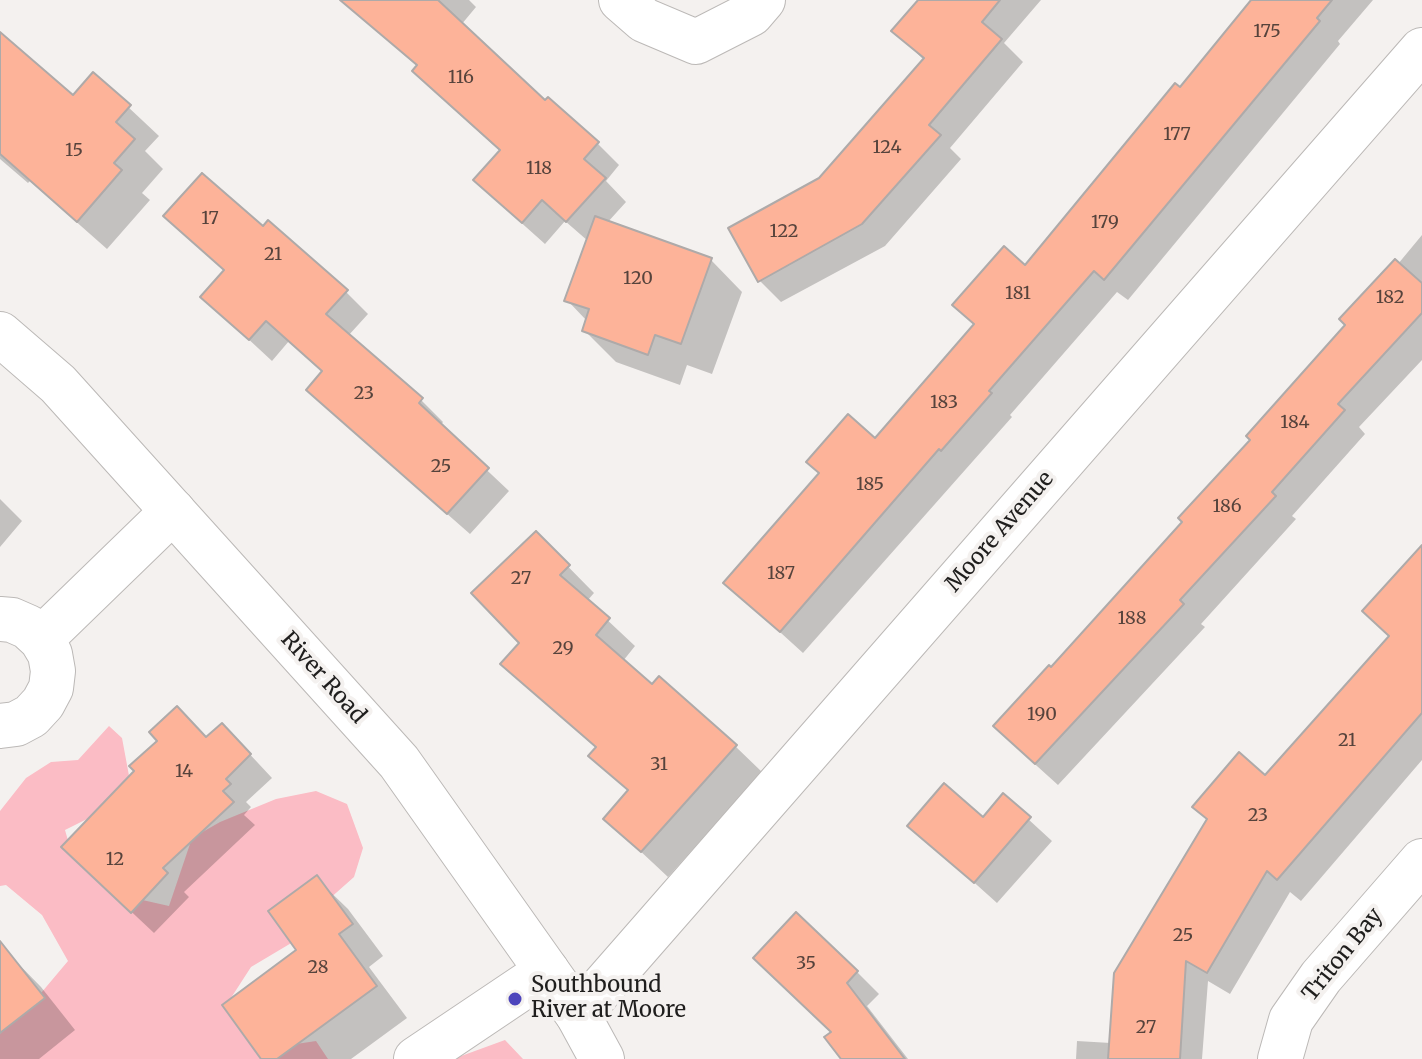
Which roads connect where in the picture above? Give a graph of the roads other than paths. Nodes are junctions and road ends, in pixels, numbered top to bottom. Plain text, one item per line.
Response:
1 (621, 0) edge
2 (763, 0) edge
3 (1422, 50) edge
4 (0, 334) edge
5 (173, 511) junction
6 (0, 619) edge
7 (41, 639) junction
8 (0, 726) edge
9 (1422, 861) edge
10 (547, 971) junction
11 (578, 1015) junction
12 (416, 1059) edge
13 (602, 1059) edge
14 (1280, 1059) edge

1 - 2 street
3 - 11 street, Moore Avenue
4 - 5 street, River Road
5 - 7 street
5 - 10 street, River Road
6 - 7 street
7 - 8 street
9 - 14 street, Triton Bay
10 - 11 street, River Road
10 - 12 street
11 - 13 street, River Road

